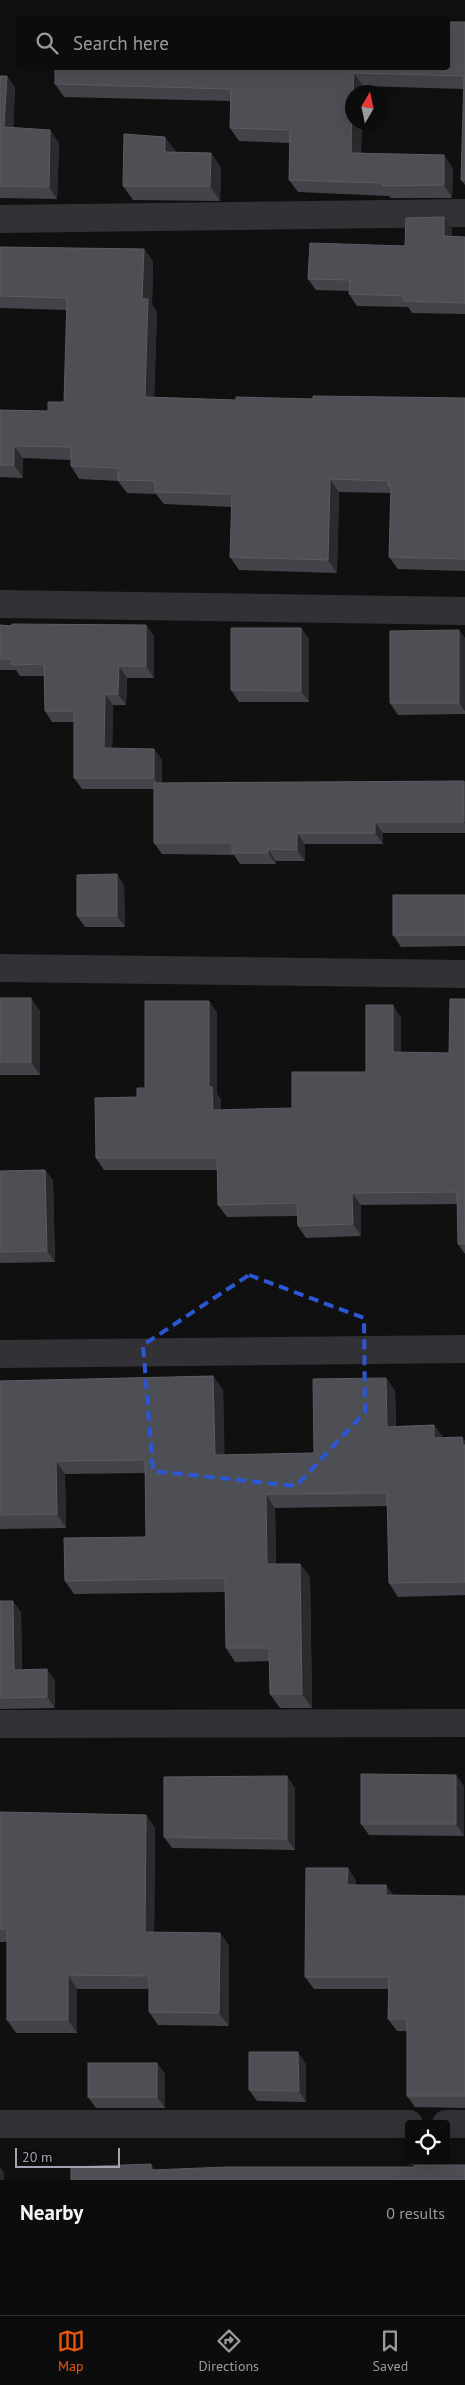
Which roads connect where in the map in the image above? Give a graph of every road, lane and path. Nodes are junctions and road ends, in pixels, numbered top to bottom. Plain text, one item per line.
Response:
1 (465, 213) edge
2 (0, 219) edge
3 (0, 604) edge
4 (465, 611) edge
5 (0, 968) edge
6 (465, 974) edge
7 (465, 1349) edge
8 (0, 1354) edge
9 (465, 1723) edge
10 (0, 1724) edge
11 (0, 2124) edge
12 (405, 2124) edge
13 (450, 2124) edge
14 (465, 2124) edge

1 - 2 street
3 - 4 street
5 - 6 street
7 - 8 street
9 - 10 street
11 - 12 street
13 - 14 street

